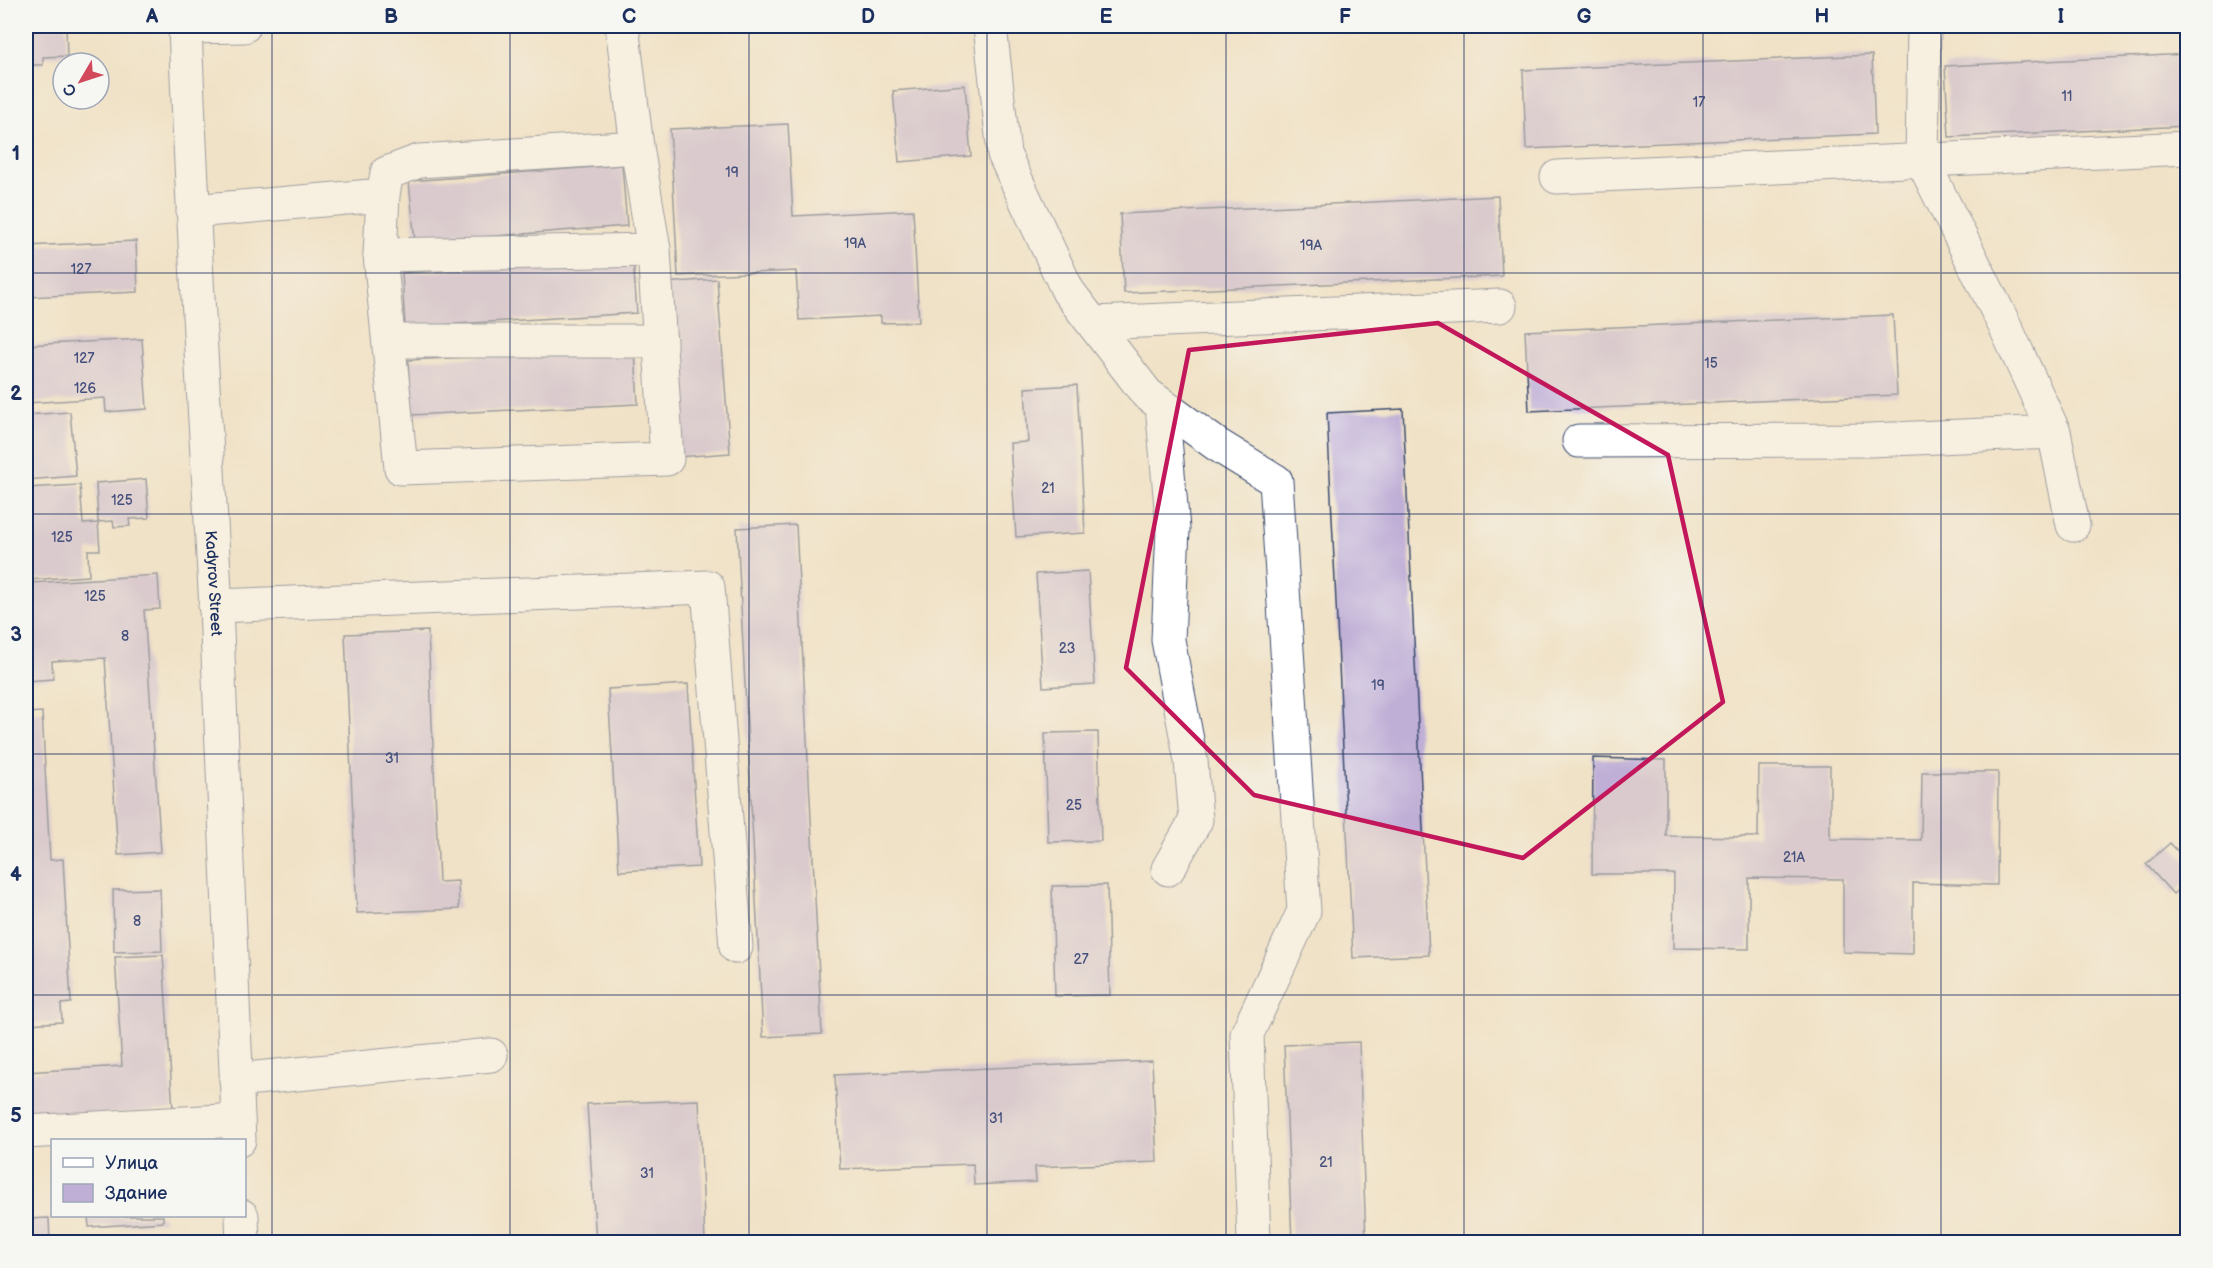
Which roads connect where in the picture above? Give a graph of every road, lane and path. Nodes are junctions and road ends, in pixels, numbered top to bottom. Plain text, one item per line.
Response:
1 (185, 26) edge
2 (244, 26) edge
3 (622, 26) edge
4 (990, 26) edge
5 (1924, 26) edge
6 (637, 147) junction
7 (2187, 148) edge
8 (1922, 160) junction
9 (1557, 177) dead end
10 (383, 195) junction
11 (193, 212) junction
12 (654, 250) junction
13 (380, 255) junction
14 (1500, 306) dead end
15 (1094, 323) junction
16 (389, 341) junction
17 (660, 341) junction
18 (1162, 405) junction
19 (2054, 432) junction
20 (1579, 441) dead end
21 (2073, 525) dead end
22 (215, 606) junction
23 (1168, 869) dead end
24 (736, 947) dead end
25 (491, 1055) dead end
26 (236, 1080) junction
27 (238, 1130) edge
28 (26, 1132) edge
29 (242, 1217) edge
30 (243, 1242) edge
31 (1254, 1242) edge

1 - 2 street
1 - 11 street, Kadyrov Street
3 - 6 street
4 - 15 street
5 - 8 street
6 - 10 street
6 - 12 street
7 - 8 street
8 - 9 street
8 - 19 street
10 - 11 street
10 - 13 street
11 - 22 street, Kadyrov Street
12 - 13 street
12 - 17 street
13 - 16 street
14 - 15 street
15 - 18 street
16 - 17 street
16 - 17 street
18 - 23 street
18 - 31 street
19 - 20 street
19 - 21 street
22 - 24 street
22 - 26 street, Kadyrov Street
25 - 26 street
26 - 27 street, Kadyrov Street
27 - 28 street
29 - 30 street

